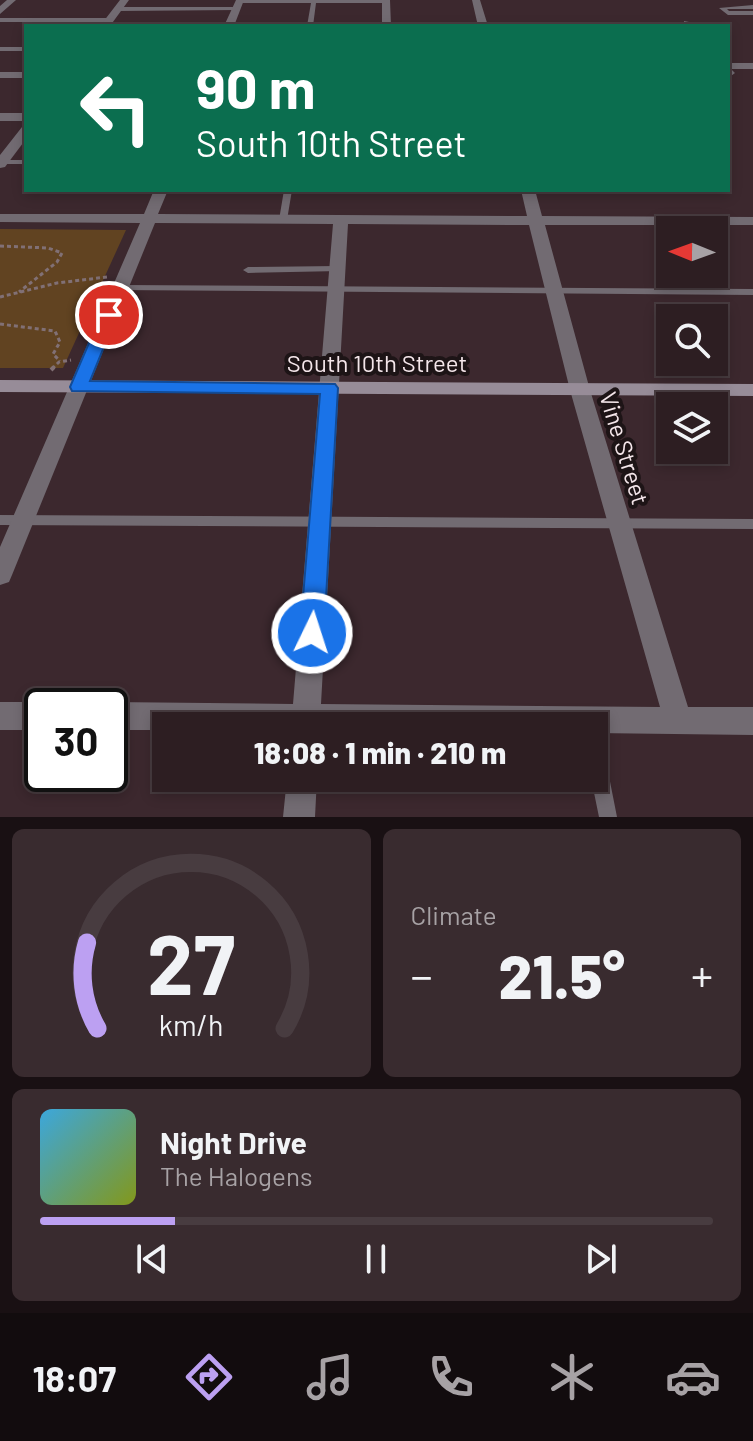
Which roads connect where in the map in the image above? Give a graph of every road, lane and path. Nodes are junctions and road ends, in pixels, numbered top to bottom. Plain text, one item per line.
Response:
1 (12, 0) edge
2 (476, 0) edge
3 (314, 1) edge
4 (386, 1) edge
5 (239, 3) edge
6 (122, 4) edge
7 (0, 11) edge
8 (0, 20) edge
9 (108, 23) edge
10 (230, 24) edge
11 (310, 24) edge
12 (387, 24) edge
13 (482, 24) edge
14 (0, 49) edge
15 (24, 49) edge
16 (753, 66) edge
17 (730, 67) edge
18 (0, 75) edge
19 (24, 75) edge
20 (0, 117) edge
21 (24, 117) edge
22 (24, 133) edge
23 (1, 162) edge
24 (24, 162) edge
25 (160, 192) edge
26 (288, 192) edge
27 (529, 192) edge
28 (0, 218) edge
29 (149, 219) junction
30 (283, 220) junction
31 (341, 220) junction
32 (536, 220) junction
33 (753, 221) edge
34 (0, 246) edge
35 (248, 270) dead end
36 (337, 279) junction
37 (114, 283) junction
38 (555, 290) junction
39 (19, 292) junction
40 (753, 292) edge
41 (0, 297) edge
42 (0, 324) edge
43 (60, 361) dead end
44 (0, 386) edge
45 (79, 387) junction
46 (329, 388) junction
47 (580, 390) junction
48 (753, 390) edge
49 (0, 520) edge
50 (23, 520) junction
51 (619, 521) junction
52 (319, 523) junction
53 (753, 524) edge
54 (0, 575) edge
55 (307, 712) edge
56 (0, 716) edge
57 (24, 716) edge
58 (128, 716) edge
59 (152, 717) edge
60 (678, 720) junction
61 (753, 721) edge
62 (608, 728) edge
63 (301, 792) edge
64 (603, 792) edge
65 (299, 817) edge
66 (608, 817) edge

1 - 7 street
2 - 13 street
3 - 4 lane
3 - 5 lane
3 - 11 lane
4 - 12 street
5 - 6 lane
5 - 10 street
6 - 9 street
8 - 9 lane
14 - 15 lane
16 - 17 street
18 - 19 street
20 - 21 street
22 - 23 street
23 - 24 lane
25 - 29 street
26 - 30 lane
27 - 32 street, Vine Street
28 - 29 street
29 - 30 street
29 - 37 street
30 - 31 street
31 - 32 street
31 - 36 street
32 - 33 street
32 - 38 street, Vine Street
34 - 39 path
35 - 36 lane
36 - 37 lane
36 - 38 lane
36 - 46 street
37 - 39 path
37 - 45 street
38 - 40 lane
38 - 47 street, Vine Street
39 - 41 path
42 - 43 path
44 - 45 main road, South 10th Street
45 - 46 main road, South 10th Street
45 - 50 street
46 - 47 main road, South 10th Street
46 - 52 street
47 - 48 main road, South 10th Street
47 - 51 street, Vine Street
49 - 50 lane
50 - 52 lane
50 - 54 street
51 - 52 lane
51 - 53 lane
51 - 60 street, Vine Street
52 - 55 street
56 - 57 street
58 - 59 street
60 - 61 street
60 - 62 street
63 - 65 street
64 - 66 lane

